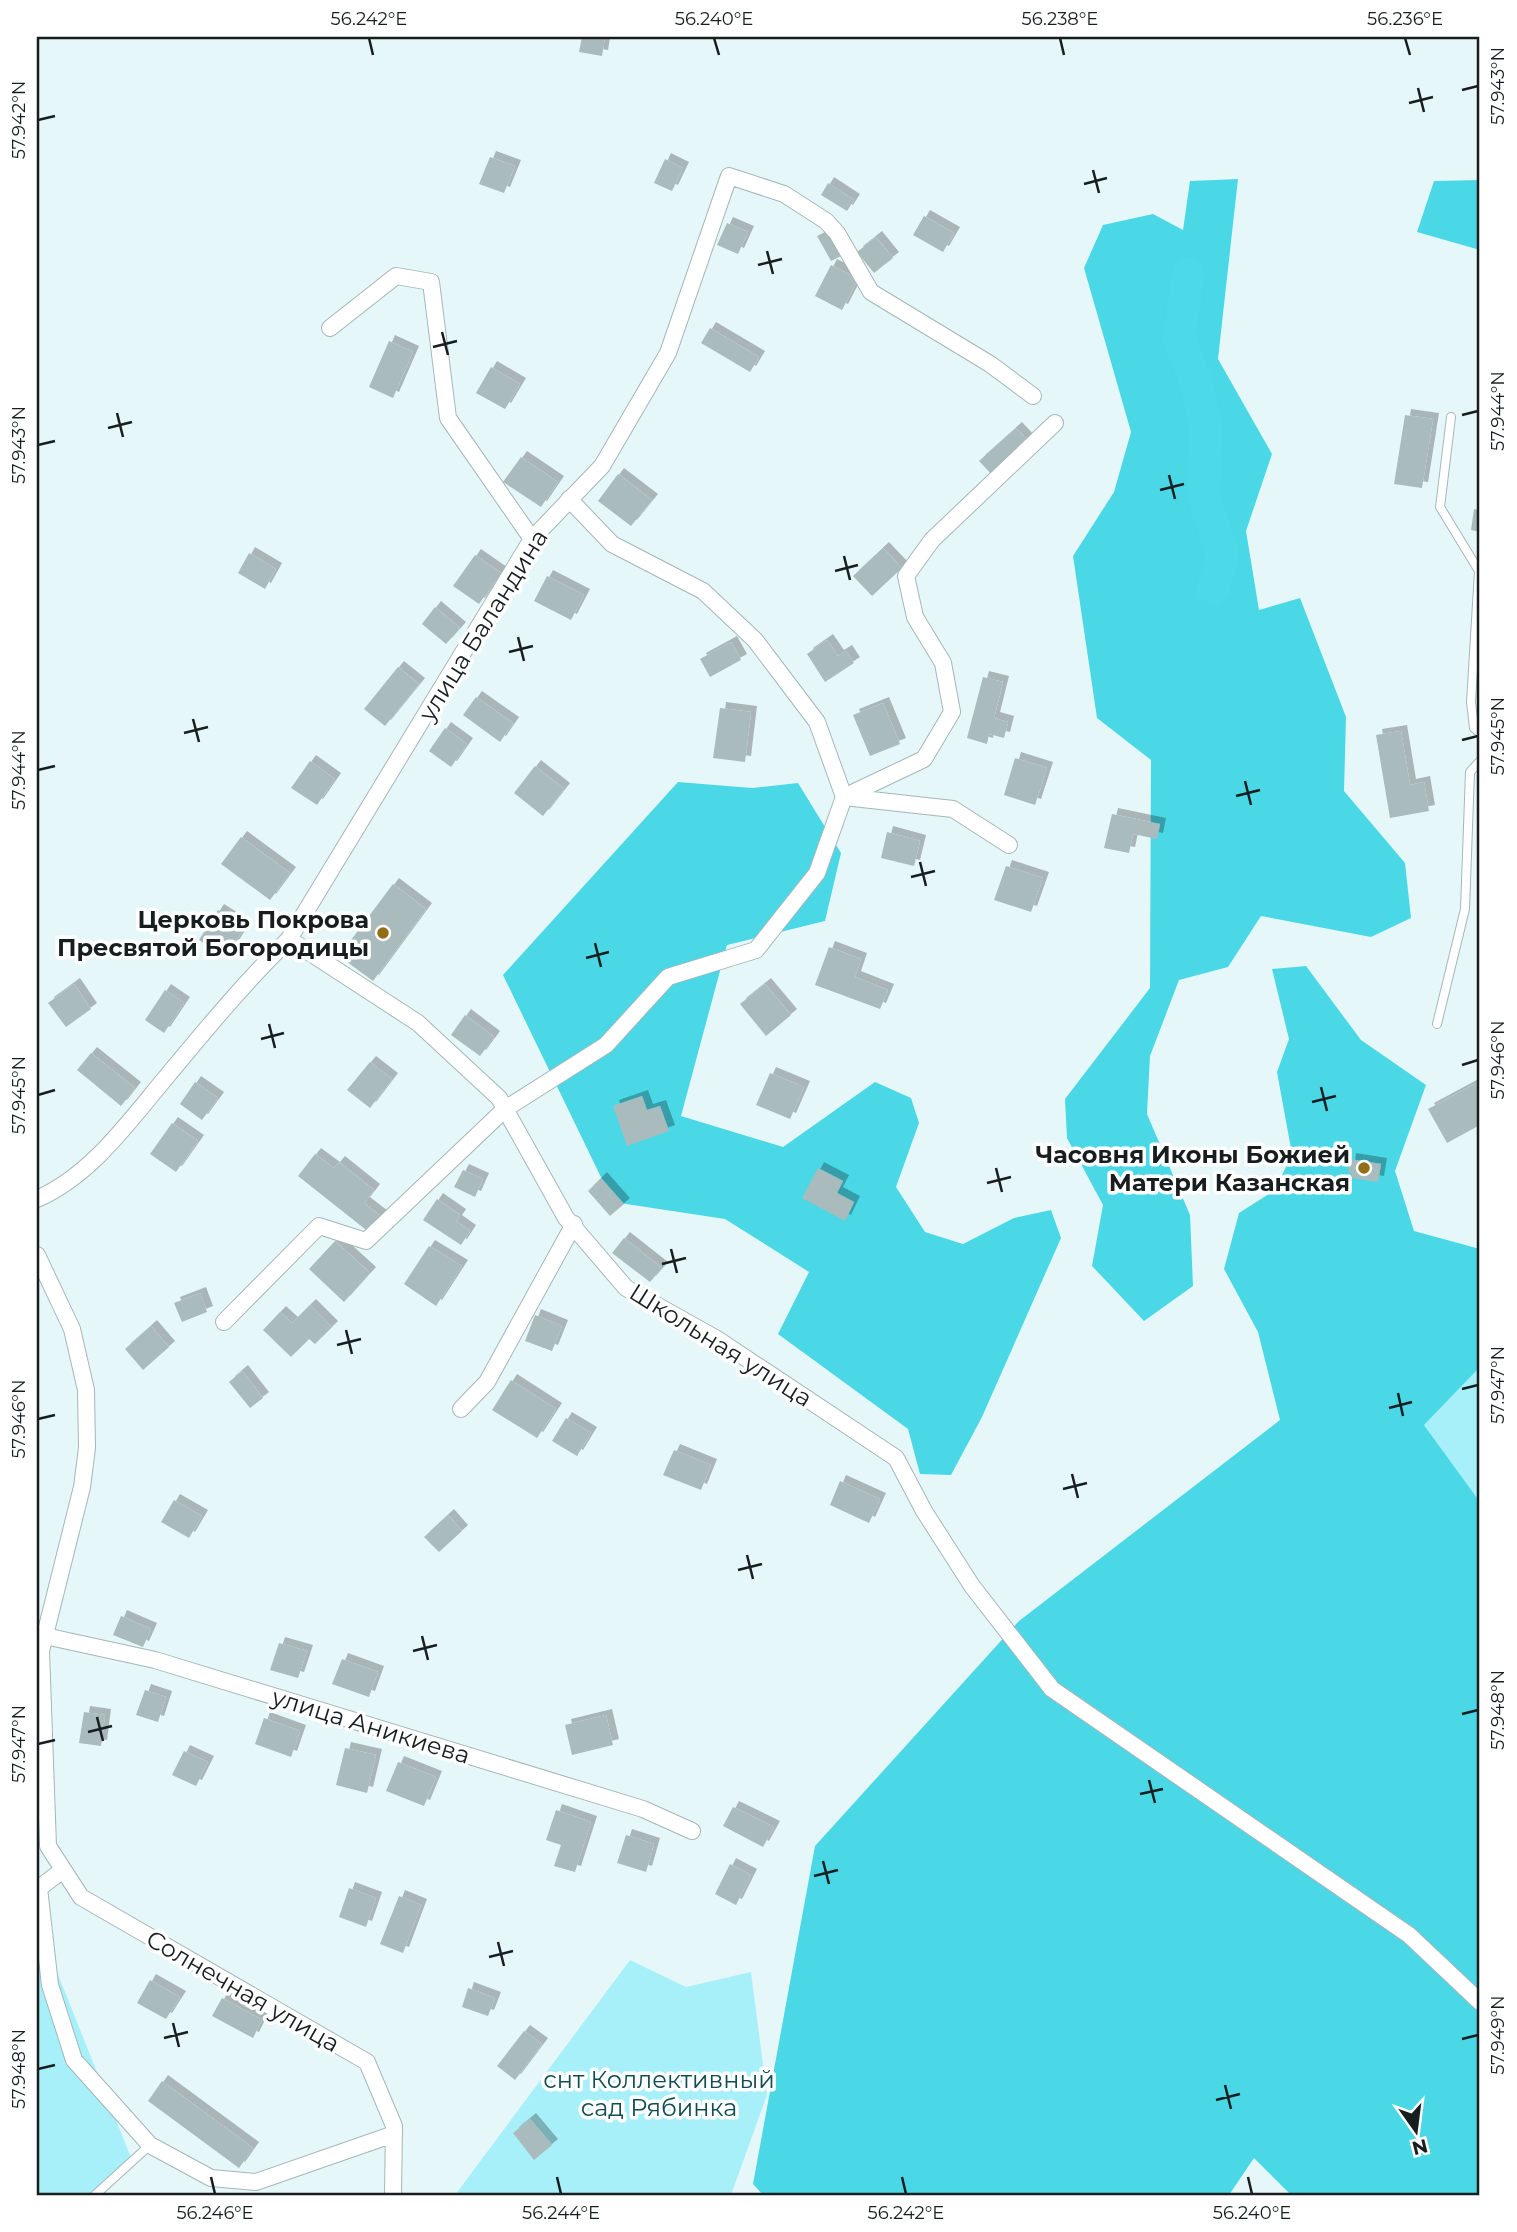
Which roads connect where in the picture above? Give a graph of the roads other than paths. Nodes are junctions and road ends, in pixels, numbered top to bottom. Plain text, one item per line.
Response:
1 (330, 328) dead end
2 (1033, 396) dead end
3 (1451, 417) dead end
4 (1055, 424) dead end
5 (569, 499) junction
6 (532, 538) junction
7 (1480, 733) edge
8 (1480, 761) edge
9 (844, 797) junction
10 (1009, 845) dead end
11 (289, 939) junction
12 (1437, 1024) dead end
13 (505, 1109) junction
14 (37, 1199) edge
15 (574, 1224) junction
16 (37, 1255) edge
17 (224, 1322) dead end
18 (461, 1409) dead end
19 (55, 1592) junction
20 (37, 1612) edge
21 (41, 1646) edge
22 (692, 1831) dead end
23 (63, 1870) junction
24 (38, 1887) edge
25 (1480, 2002) edge
26 (394, 2134) junction
27 (150, 2146) junction
28 (94, 2195) edge
29 (393, 2195) edge

1 - 6 street
2 - 5 street, улица Баландина
3 - 7 lane
4 - 9 street
5 - 6 street, улица Баландина
5 - 9 street
6 - 11 street, улица Баландина
8 - 12 lane
9 - 10 street
9 - 13 street
11 - 13 street, Школьная улица
11 - 14 street, улица Баландина
13 - 15 street, Школьная улица
13 - 17 street
15 - 18 street
15 - 25 street, Школьная улица
16 - 19 street, Солнечная улица
19 - 20 street
19 - 21 street, Солнечная улица
21 - 22 street, улица Аникиева
21 - 23 street, Солнечная улица
23 - 24 street
23 - 26 street, Солнечная улица
24 - 27 street
26 - 27 street
26 - 29 street, Солнечная улица
27 - 28 lane

